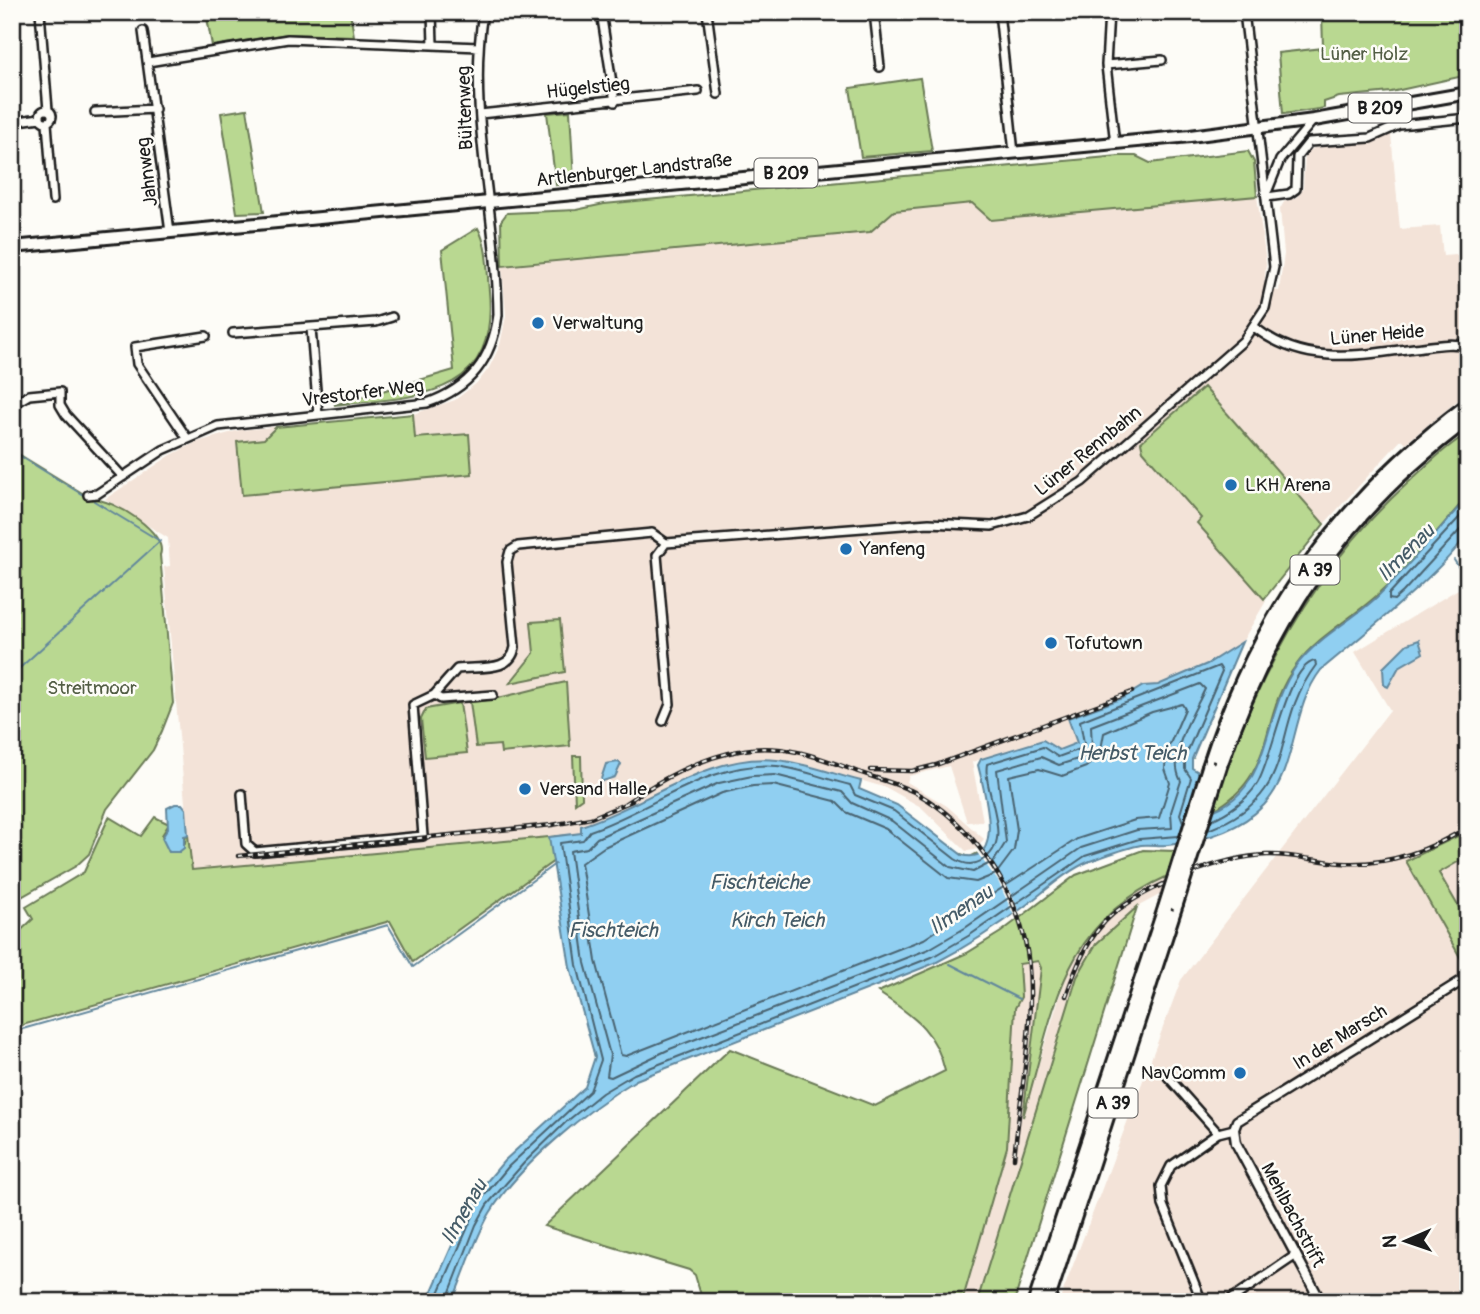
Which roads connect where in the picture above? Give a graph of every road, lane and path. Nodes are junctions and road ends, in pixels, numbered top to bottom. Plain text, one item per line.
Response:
1 (40, 12) edge
2 (432, 12) edge
3 (483, 12) edge
4 (601, 12) edge
5 (707, 12) edge
6 (874, 12) edge
7 (999, 12) edge
8 (1109, 12) edge
9 (1244, 12) edge
10 (143, 31) dead end
11 (433, 45) junction
12 (479, 47) junction
13 (1162, 60) dead end
14 (148, 62) junction
15 (1106, 65) junction
16 (880, 67) dead end
17 (698, 92) dead end
18 (1468, 93) edge
19 (718, 94) dead end
20 (615, 102) junction
21 (155, 109) junction
22 (95, 112) dead end
23 (480, 114) junction
24 (1468, 118) edge
25 (43, 120) junction
26 (1314, 120) junction
27 (12, 122) edge
28 (1259, 128) junction
29 (1115, 144) junction
30 (1014, 153) junction
31 (1267, 197) junction
32 (54, 200) dead end
33 (487, 202) junction
34 (170, 232) junction
35 (12, 247) edge
36 (392, 317) dead end
37 (1254, 327) junction
38 (311, 328) junction
39 (233, 334) dead end
40 (206, 336) dead end
41 (1468, 346) edge
42 (12, 405) edge
43 (1468, 405) edge
44 (318, 415) junction
45 (1468, 419) edge
46 (187, 438) junction
47 (123, 477) junction
48 (88, 495) dead end
49 (666, 543) junction
50 (434, 695) junction
51 (493, 695) dead end
52 (663, 721) dead end
53 (1215, 765) junction
54 (242, 794) dead end
55 (1171, 906) junction
56 (1468, 977) edge
57 (1168, 1077) dead end
58 (1234, 1129) junction
59 (1218, 1133) junction
60 (1296, 1255) junction
61 (1035, 1302) edge
62 (1047, 1302) edge
63 (1202, 1302) edge
64 (1227, 1302) edge
65 (1321, 1302) edge

1 - 25 street
2 - 11 street
3 - 12 street, Bültenweg
4 - 20 street
5 - 19 street
6 - 16 street
7 - 30 street
8 - 15 street
9 - 28 street, Lüner Rennbahn
10 - 14 street, Jahnweg
11 - 12 street
11 - 14 street
12 - 23 street, Bültenweg
13 - 15 street
14 - 21 street, Jahnweg
15 - 29 street
17 - 20 street, Hügelstieg
18 - 26 main road, B 209
20 - 23 street, Hügelstieg
21 - 22 street, Jahnweg
21 - 34 street, Jahnweg
23 - 33 street, Bültenweg
24 - 31 street
25 - 27 street
25 - 32 street
26 - 28 main road, B 209
26 - 31 street
28 - 29 main road, Artlenburger Landstraße / B 209
28 - 31 street, Lüner Rennbahn
29 - 30 main road, Artlenburger Landstraße / B 209
30 - 33 main road, Artlenburger Landstraße / B 209
31 - 37 street, Lüner Rennbahn
33 - 34 main road, Artlenburger Landstraße / B 209
33 - 44 street, Vrestorfer Weg
34 - 35 main road, Artlenburger Landstraße / B 209
36 - 38 street
37 - 41 street, Lüner Heide
37 - 49 street, Lüner Rennbahn
38 - 39 street
38 - 44 street
40 - 46 street
42 - 47 street
43 - 53 highway, A 39
44 - 46 street, Vrestorfer Weg
45 - 53 highway, A 39
46 - 47 street, Vrestorfer Weg
47 - 48 street, Vrestorfer Weg
49 - 50 street, Lüner Rennbahn
49 - 52 street
50 - 51 street
50 - 54 street
53 - 55 highway, A 39, bridge
55 - 61 highway, A 39
55 - 62 highway, A 39
56 - 58 street, In der Marsch
57 - 59 street
58 - 59 street, In der Marsch
58 - 60 street, Mehlbachstrift
59 - 63 street, In der Marsch
60 - 64 street
60 - 65 street, Mehlbachstrift

